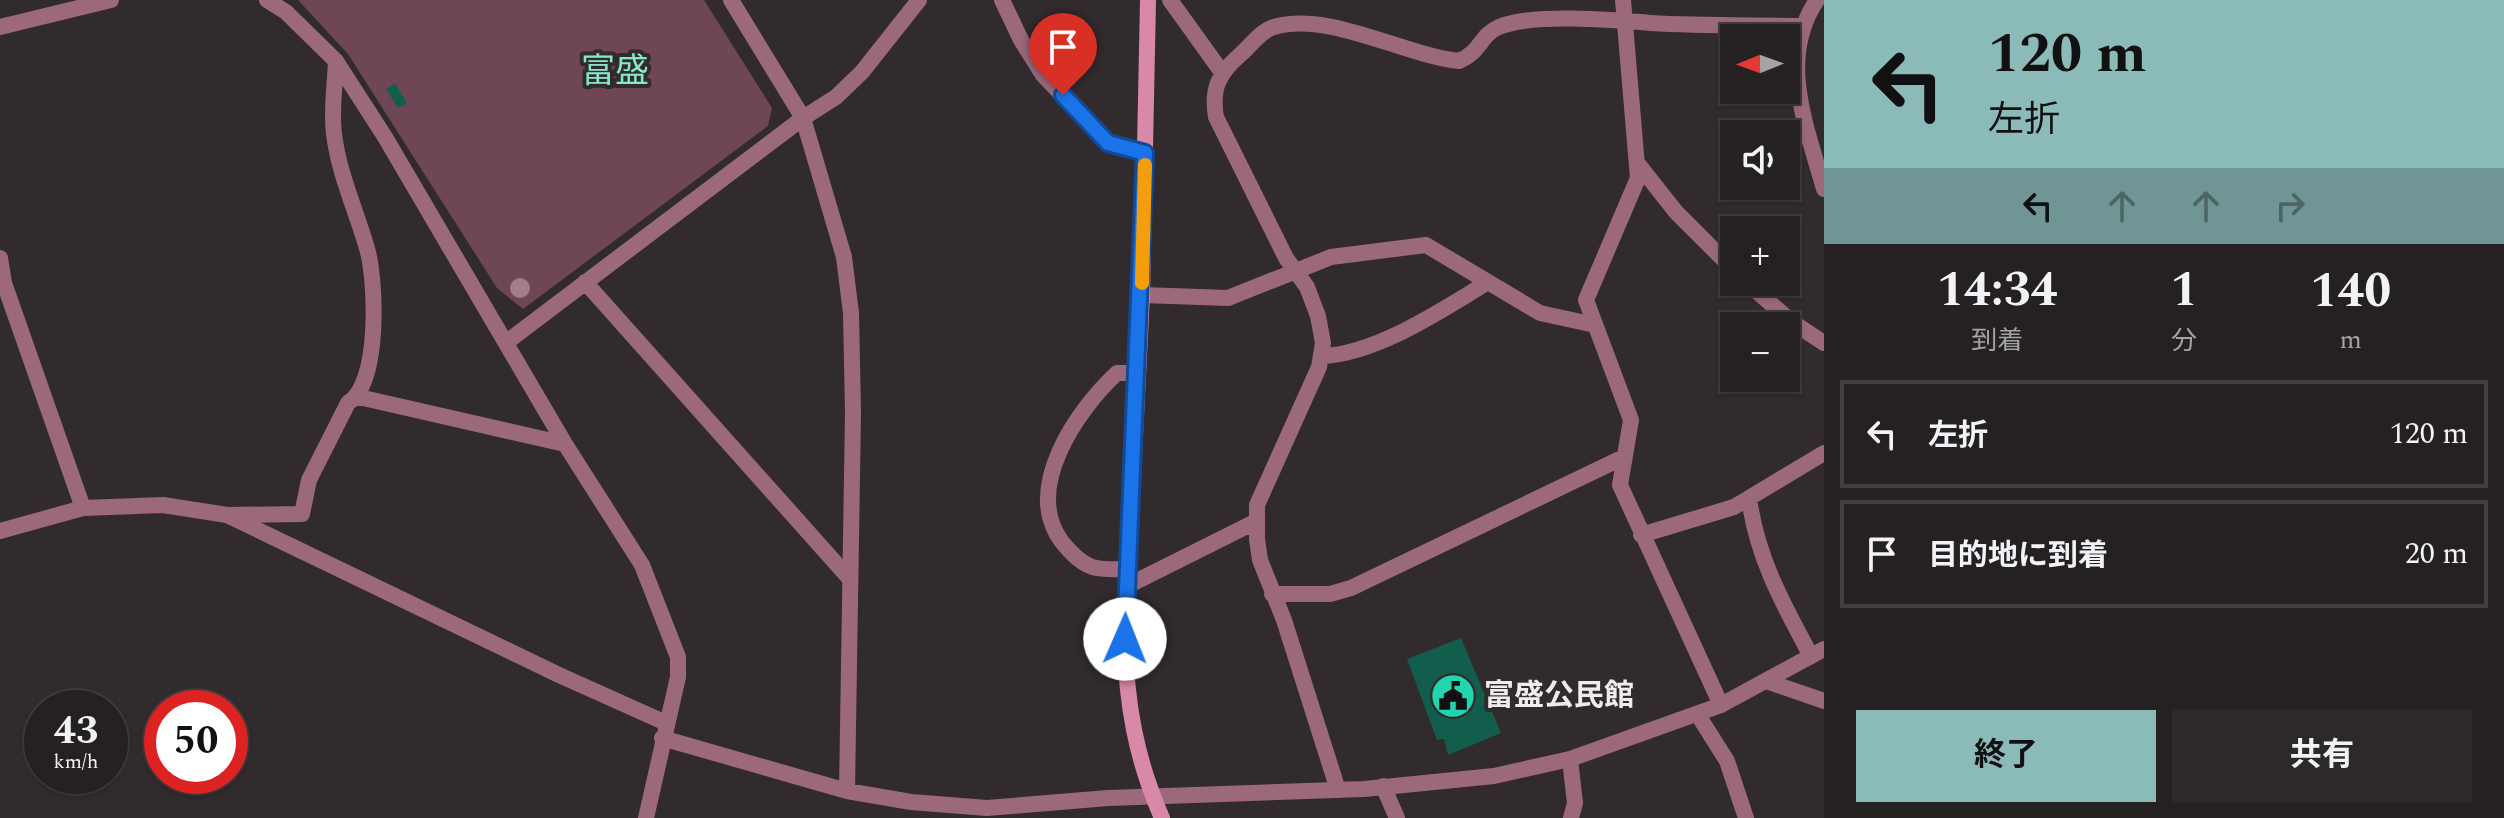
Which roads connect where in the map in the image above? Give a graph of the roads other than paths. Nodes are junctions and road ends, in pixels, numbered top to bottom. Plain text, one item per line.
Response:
1 (111, 0) edge
2 (267, 0) edge
3 (731, 0) edge
4 (919, 0) edge
5 (1002, 0) edge
6 (1148, 0) edge
7 (1170, 0) edge
8 (1623, 0) edge
9 (1817, 0) edge
10 (1624, 20) junction
11 (1803, 26) junction
12 (0, 27) edge
13 (336, 61) junction
14 (1221, 71) junction
15 (803, 118) junction
16 (1145, 153) junction
17 (1637, 162) junction
18 (1821, 166) edge
19 (1824, 189) edge
20 (1720, 256) edge
21 (0, 258) edge
22 (1296, 271) junction
23 (585, 282) junction
24 (1488, 282) junction
25 (1142, 295) junction
26 (1762, 296) edge
27 (1595, 325) junction
28 (508, 341) junction
29 (1824, 343) edge
30 (1321, 356) junction
31 (1136, 373) junction
32 (359, 397) junction
33 (565, 444) junction
34 (1824, 453) edge
35 (1624, 457) junction
36 (1749, 498) junction
37 (83, 508) junction
38 (227, 515) junction
39 (1257, 521) junction
40 (0, 531) edge
41 (1641, 535) junction
42 (849, 578) junction
43 (1127, 578) junction
44 (1272, 594) junction
45 (1817, 653) edge
46 (1766, 681) junction
47 (1824, 701) edge
48 (1721, 705) junction
49 (1698, 715) junction
50 (664, 730) junction
51 (1570, 759) junction
52 (1383, 786) junction
53 (1338, 790) junction
54 (847, 791) junction
55 (1153, 798) junction
56 (985, 813) edge
57 (646, 818) edge
58 (1162, 818) edge
59 (1397, 818) edge
60 (1571, 818) edge
61 (1746, 818) edge

1 - 12 street
2 - 13 street
3 - 15 street
4 - 15 street
5 - 16 street
6 - 16 main road
7 - 14 street
8 - 10 street
9 - 11 street
10 - 11 street
10 - 14 street
10 - 17 street
11 - 18 street
13 - 28 street
13 - 32 street
14 - 22 street
15 - 23 street
15 - 42 street
16 - 25 main road
17 - 20 street
17 - 27 street
18 - 19 street
21 - 37 street
22 - 24 street
22 - 25 street
22 - 30 street
23 - 28 street
23 - 42 street
24 - 27 street
24 - 30 street
25 - 31 main road
26 - 29 street
27 - 35 street
28 - 33 street
30 - 39 street
31 - 43 main road
31 - 43 street
32 - 33 street
32 - 38 street
33 - 50 street
34 - 36 street
35 - 41 street
35 - 44 street
36 - 41 street
36 - 45 street
37 - 38 street
37 - 40 street
38 - 50 street
39 - 43 street
39 - 44 street
41 - 48 street
42 - 54 street
43 - 55 main road
44 - 53 street
45 - 46 street
46 - 47 street
46 - 48 street
48 - 49 street
49 - 51 street
49 - 61 street
50 - 54 street
50 - 57 street
51 - 52 street
51 - 60 street
52 - 53 street
52 - 59 street
53 - 55 street
54 - 56 street
55 - 56 street
55 - 58 main road

